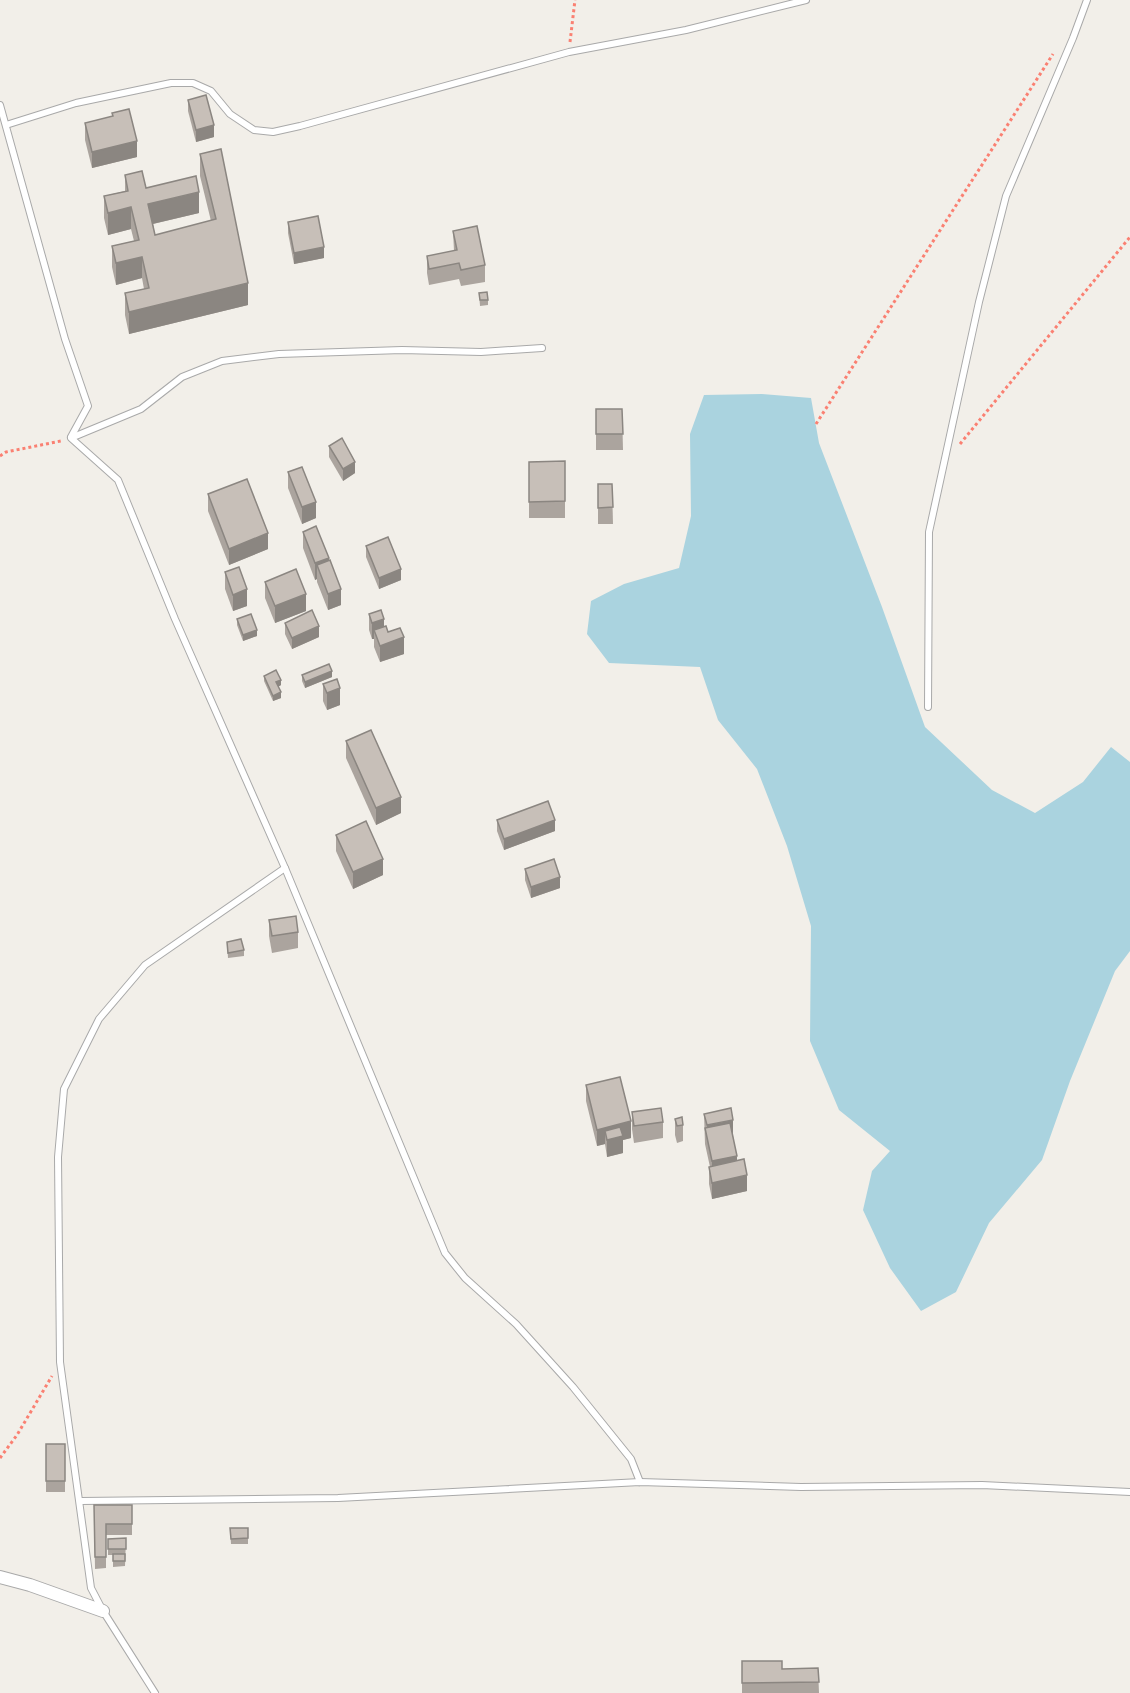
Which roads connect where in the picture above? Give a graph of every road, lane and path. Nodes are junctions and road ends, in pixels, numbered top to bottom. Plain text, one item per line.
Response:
1 (574, 0) edge
2 (806, 0) edge
3 (1087, 0) edge
4 (569, 52) junction
5 (1053, 54) dead end
6 (0, 105) edge
7 (2, 117) edge
8 (6, 125) junction
9 (1130, 237) edge
10 (542, 348) dead end
11 (816, 424) dead end
12 (71, 438) junction
13 (959, 446) dead end
14 (0, 456) edge
15 (928, 707) dead end
16 (285, 868) junction
17 (60, 1362) junction
18 (0, 1458) edge
19 (640, 1482) junction
20 (1130, 1492) edge
21 (81, 1501) junction
22 (0, 1577) edge
23 (103, 1611) junction
24 (155, 1693) edge

1 - 4 path
2 - 4 lane
3 - 15 lane
4 - 8 lane
5 - 11 path
6 - 7 lane
7 - 8 lane
8 - 12 lane
9 - 13 path
10 - 12 lane
12 - 14 path
12 - 16 lane
16 - 17 lane
16 - 19 lane
17 - 18 path
17 - 21 lane
19 - 20 lane
19 - 21 lane
21 - 23 lane
22 - 23 street
23 - 24 lane

